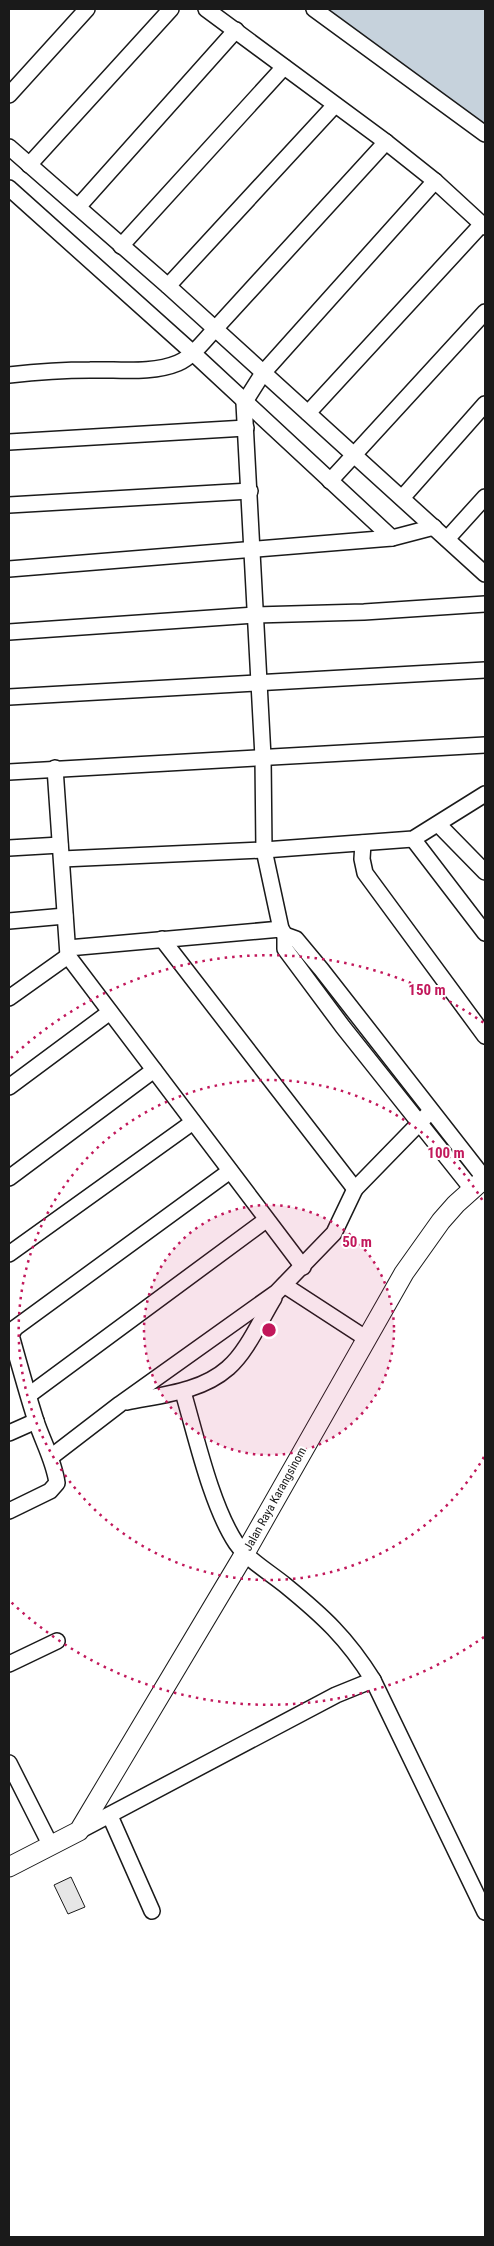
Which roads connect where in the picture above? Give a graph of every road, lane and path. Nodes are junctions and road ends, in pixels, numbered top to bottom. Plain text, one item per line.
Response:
1 (86, 9) edge
2 (170, 9) edge
3 (206, 9) edge
4 (314, 9) edge
5 (236, 30) junction
6 (284, 67) junction
7 (9, 95) edge
8 (335, 106) junction
9 (485, 134) edge
10 (386, 142) junction
11 (9, 147) edge
12 (29, 165) junction
13 (434, 181) junction
14 (9, 188) edge
15 (78, 206) junction
16 (484, 226) edge
17 (121, 246) junction
18 (168, 286) junction
19 (485, 312) edge
20 (215, 330) junction
21 (193, 353) junction
22 (263, 373) junction
23 (9, 375) edge
24 (244, 402) junction
25 (485, 404) edge
26 (308, 413) junction
27 (246, 428) junction
28 (9, 442) edge
29 (353, 454) junction
30 (330, 480) junction
31 (250, 491) junction
32 (485, 497) edge
33 (402, 498) junction
34 (9, 505) edge
35 (434, 527) junction
36 (392, 538) junction
37 (448, 539) junction
38 (253, 548) junction
39 (9, 569) edge
40 (485, 574) edge
41 (485, 604) edge
42 (255, 615) junction
43 (9, 632) edge
44 (485, 670) edge
45 (257, 684) junction
46 (9, 697) edge
47 (485, 745) edge
48 (263, 757) junction
49 (55, 768) junction
50 (9, 772) edge
51 (485, 794) edge
52 (438, 824) junction
53 (413, 839) junction
54 (363, 843) junction
55 (9, 848) edge
56 (264, 850) junction
57 (61, 852) junction
58 (485, 872) edge
59 (65, 916) junction
60 (9, 921) edge
61 (283, 932) junction
62 (485, 933) edge
63 (162, 939) junction
64 (68, 952) junction
65 (25, 986) junction
66 (9, 988) edge
67 (9, 998) edge
68 (110, 1012) junction
69 (485, 1036) edge
70 (154, 1070) junction
71 (9, 1087) edge
72 (431, 1111) junction
73 (193, 1122) junction
74 (419, 1122) junction
75 (230, 1171) junction
76 (9, 1178) edge
77 (481, 1182) edge
78 (354, 1190) junction
79 (266, 1220) junction
80 (9, 1254) edge
81 (303, 1267) junction
82 (281, 1288) junction
83 (367, 1339) junction
84 (13, 1362) edge
85 (183, 1392) junction
86 (29, 1395) junction
87 (120, 1404) junction
88 (36, 1422) junction
89 (9, 1433) edge
90 (51, 1457) junction
91 (9, 1511) edge
92 (245, 1553) junction
93 (57, 1641) dead end
94 (9, 1664) edge
95 (372, 1680) junction
96 (9, 1762) edge
97 (110, 1816) junction
98 (79, 1831) junction
99 (51, 1846) junction
100 (9, 1867) edge
101 (480, 1890) edge
102 (152, 1911) dead end
103 (485, 1912) edge

1 - 7 street
2 - 12 street
3 - 5 street
4 - 9 street
5 - 6 street
5 - 15 street
6 - 8 street
6 - 17 street
8 - 10 street
8 - 18 street
10 - 13 street
10 - 20 street
11 - 12 street
12 - 15 street
13 - 16 street
13 - 22 street
14 - 21 street
15 - 17 street
16 - 26 street
17 - 18 street
18 - 20 street
19 - 29 street
20 - 21 street
20 - 22 street
21 - 23 street
21 - 24 street
22 - 24 street
22 - 26 street
24 - 27 street
24 - 30 street
25 - 33 street
26 - 29 street
27 - 28 street
27 - 31 street
29 - 30 street
29 - 33 street
30 - 36 street
31 - 34 street
31 - 38 street
32 - 37 street
33 - 35 street
35 - 36 street
35 - 37 street
36 - 38 street
37 - 40 street
38 - 39 street
38 - 42 street
41 - 42 street
42 - 43 street
42 - 45 street
44 - 45 street
45 - 46 street
45 - 48 street
47 - 48 street
48 - 49 street
48 - 56 street
49 - 50 street
49 - 57 street
51 - 52 street
52 - 53 street
52 - 58 street
53 - 54 street
53 - 62 street
54 - 56 street
54 - 69 street
55 - 57 street
56 - 57 street
56 - 61 street
57 - 59 street
59 - 60 street
59 - 64 street
61 - 63 street
61 - 72 street
61 - 74 street
63 - 64 street
63 - 78 street
64 - 65 street
64 - 68 street
65 - 66 street
65 - 67 street
68 - 70 street
68 - 71 street
70 - 73 street
70 - 76 street
72 - 74 street
72 - 77 street
73 - 75 street
73 - 80 street
74 - 77 street
74 - 78 street
75 - 79 street
75 - 84 street
77 - 83 street, Jalan Raya Karangsinom
78 - 81 street
79 - 81 street
79 - 86 street
81 - 82 street
82 - 83 street
82 - 85 street
82 - 87 street
83 - 92 street, Jalan Raya Karangsinom
84 - 86 street
85 - 87 street
85 - 92 street
86 - 88 street
87 - 90 street
88 - 89 street
88 - 90 street
90 - 91 street
92 - 95 street
92 - 98 street, Jalan Raya Karangsinom
93 - 94 street
95 - 97 street
95 - 101 street
96 - 99 street
97 - 98 street
97 - 102 street
98 - 99 street
99 - 100 street
101 - 103 street

